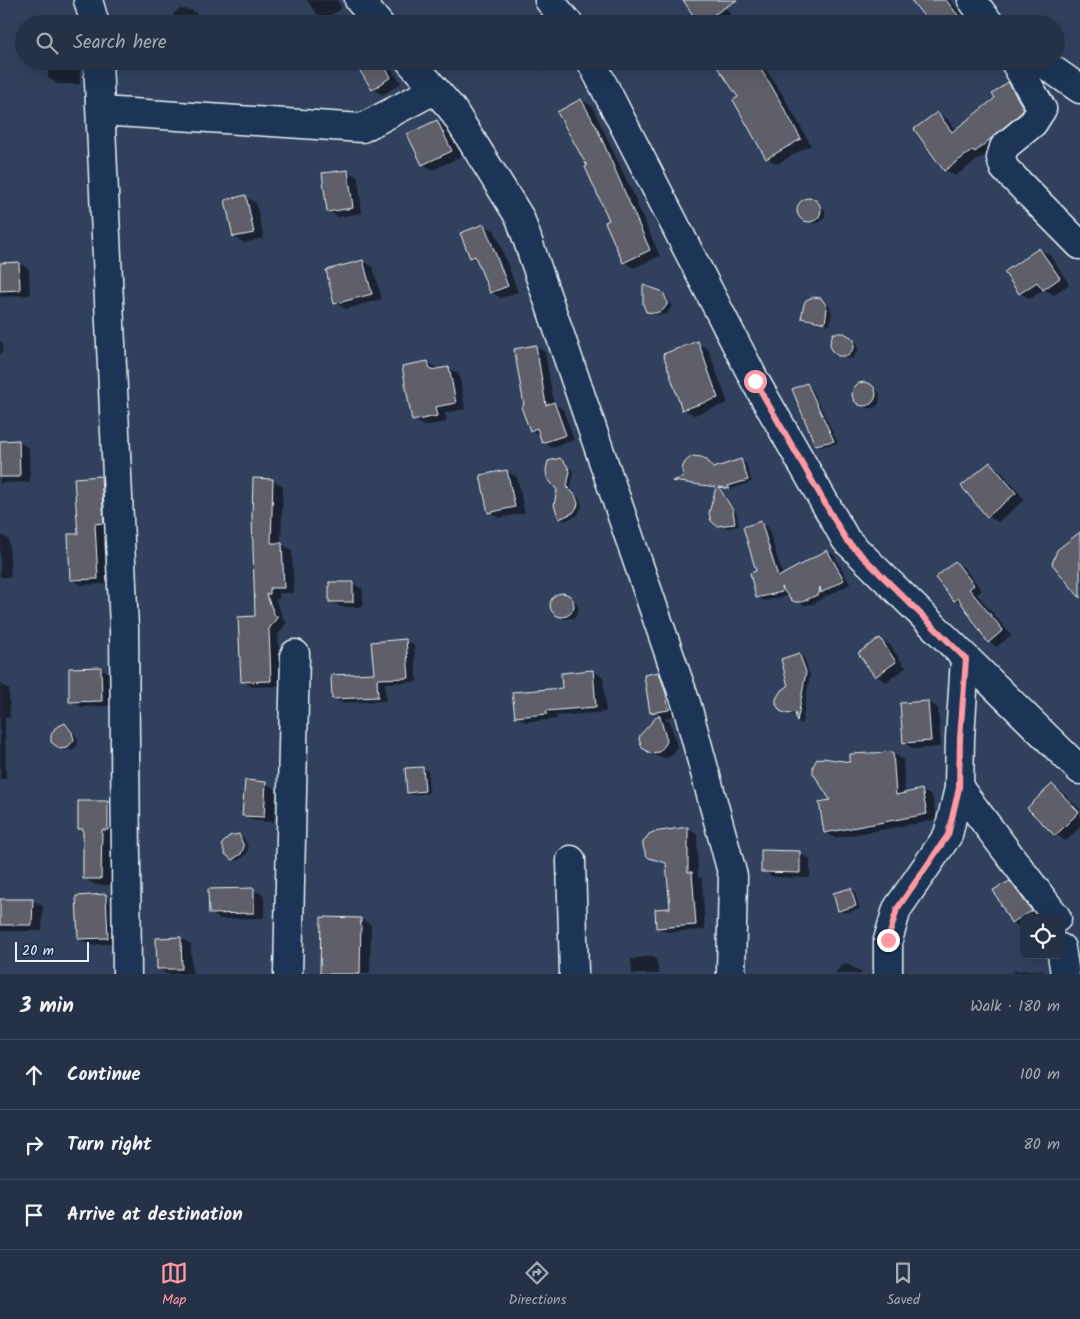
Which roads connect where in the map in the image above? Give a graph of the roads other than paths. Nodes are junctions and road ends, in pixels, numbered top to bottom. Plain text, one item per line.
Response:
1 (88, 0) edge
2 (359, 0) edge
3 (549, 0) edge
4 (972, 0) edge
5 (92, 15) edge
6 (372, 15) edge
7 (562, 15) edge
8 (983, 15) edge
9 (99, 70) edge
10 (417, 70) edge
11 (596, 70) edge
12 (1019, 70) edge
13 (1053, 70) edge
14 (1080, 89) edge
15 (434, 90) junction
16 (101, 111) junction
17 (1080, 245) edge
18 (295, 654) dead end
19 (966, 659) junction
20 (1080, 770) edge
21 (959, 788) junction
22 (571, 860) dead end
23 (1053, 914) edge
24 (1063, 959) edge
25 (127, 974) edge
26 (288, 974) edge
27 (574, 974) edge
28 (732, 974) edge
29 (888, 974) edge
30 (1065, 974) edge

1 - 5 street
2 - 6 street
3 - 7 street
4 - 8 street
9 - 16 street
10 - 15 street
11 - 19 street
12 - 17 street
13 - 14 street
15 - 16 street
15 - 28 street
16 - 25 street
18 - 26 street
19 - 20 street
19 - 21 street
21 - 23 street
21 - 29 street
22 - 27 street
24 - 30 street

